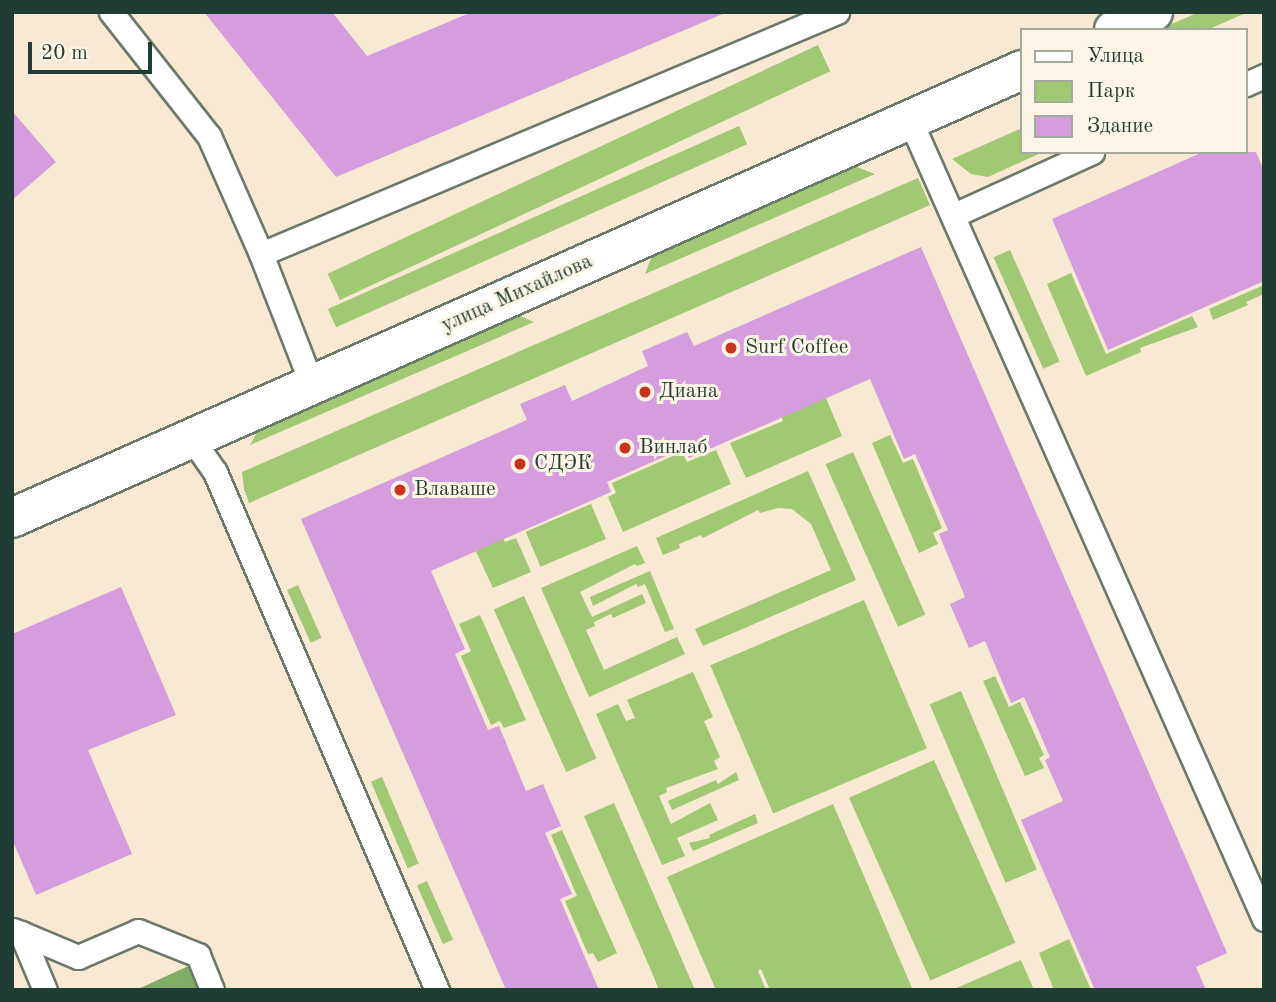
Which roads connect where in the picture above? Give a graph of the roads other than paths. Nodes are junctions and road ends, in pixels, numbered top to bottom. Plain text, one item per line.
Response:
1 (111, 12) edge
2 (837, 12) edge
3 (1153, 12) edge
4 (1118, 28) edge
5 (1020, 71) edge
6 (1264, 76) edge
7 (1248, 83) edge
8 (910, 120) junction
9 (1089, 154) edge
10 (954, 215) junction
11 (261, 254) junction
12 (312, 385) junction
13 (192, 439) junction
14 (12, 518) edge
15 (1264, 919) edge
16 (17, 931) edge
17 (45, 990) edge
18 (212, 990) edge
19 (437, 990) edge

1 - 11 lane
2 - 11 lane
3 - 4 street
5 - 8 street, улица Михайлова
6 - 7 lane
8 - 10 lane
8 - 12 street, улица Михайлова
9 - 10 lane
10 - 15 lane
11 - 12 lane
12 - 13 street, улица Михайлова
13 - 14 street, улица Михайлова
13 - 19 lane
16 - 17 lane
16 - 18 lane

